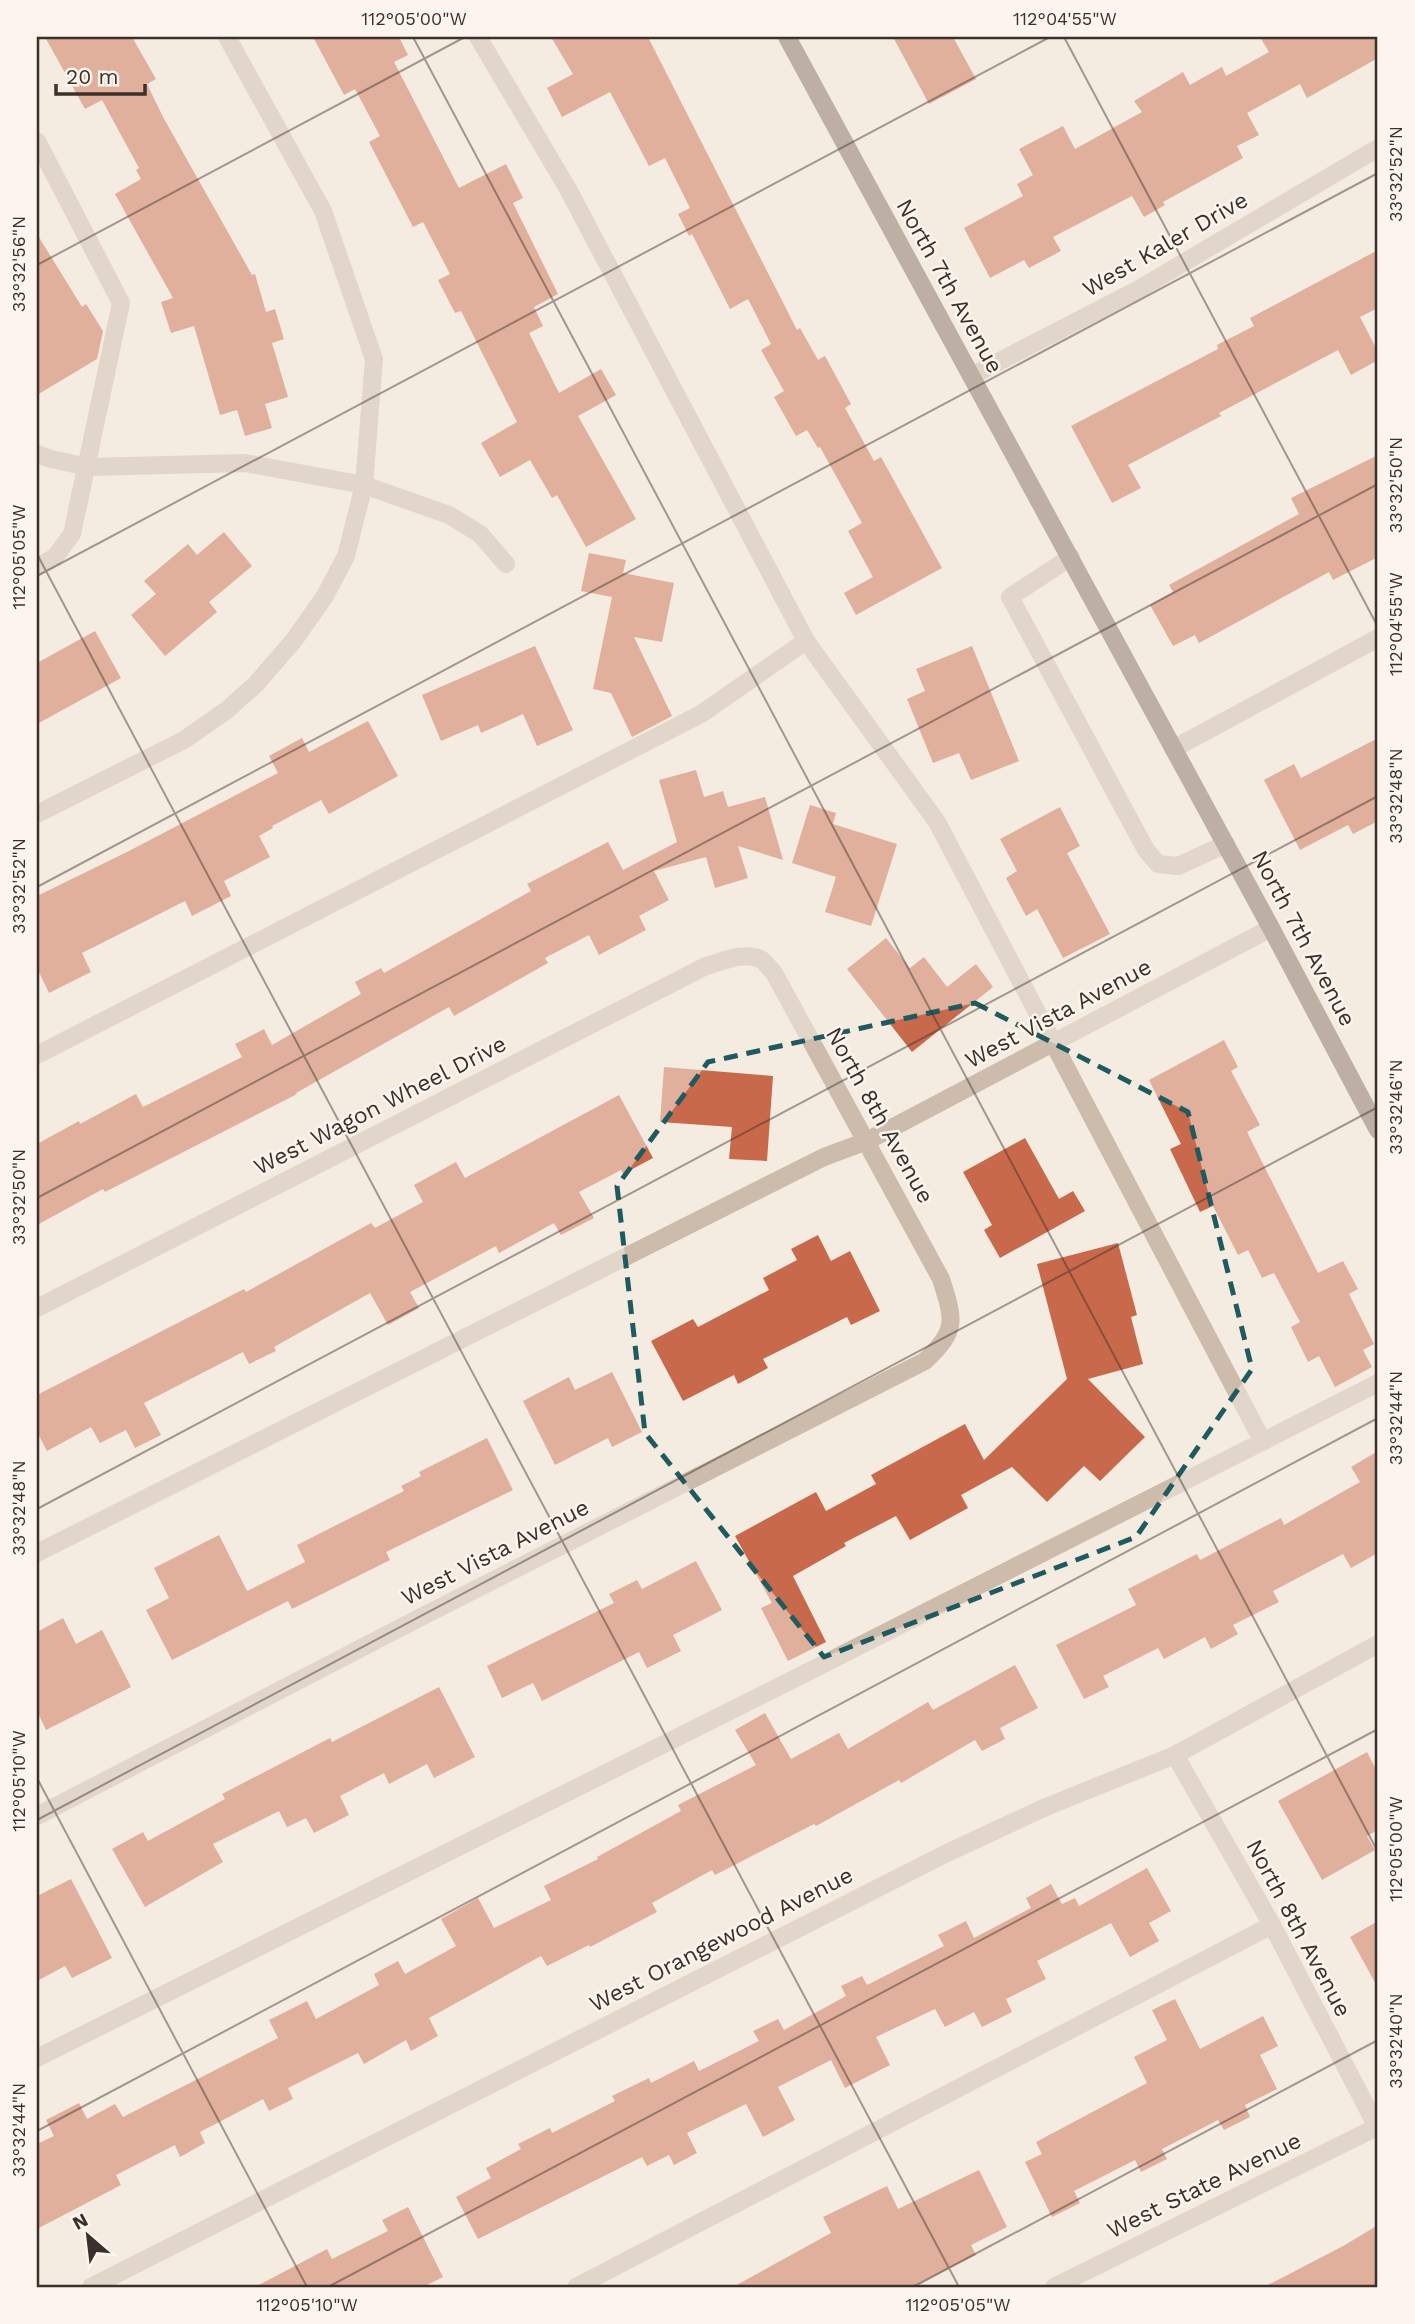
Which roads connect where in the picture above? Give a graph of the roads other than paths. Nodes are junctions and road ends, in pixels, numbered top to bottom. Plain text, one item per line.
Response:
1 (227, 37) edge
2 (478, 37) edge
3 (787, 37) edge
4 (37, 141) edge
5 (1378, 148) edge
6 (971, 376) junction
7 (37, 454) edge
8 (88, 467) junction
9 (364, 485) junction
10 (1071, 557) junction
11 (506, 564) dead end
12 (37, 567) edge
13 (1378, 638) edge
14 (806, 641) junction
15 (1173, 749) junction
16 (37, 814) edge
17 (1226, 844) junction
18 (1271, 928) junction
19 (749, 956) joint
20 (1053, 1043) junction
21 (37, 1055) edge
22 (1378, 1130) edge
23 (867, 1141) junction
24 (37, 1308) edge
25 (952, 1312) joint
26 (1378, 1382) edge
27 (1263, 1442) junction
28 (37, 1553) edge
29 (1378, 1644) edge
30 (1175, 1755) junction
31 (37, 1816) edge
32 (1272, 1925) junction
33 (37, 2058) edge
34 (1377, 2127) edge
35 (91, 2287) edge
36 (576, 2287) edge
37 (1054, 2287) edge

1 - 9 street
2 - 14 street
3 - 6 main road, North 7th Avenue
4 - 8 street
5 - 6 street, West Kaler Drive
6 - 10 main road, North 7th Avenue
7 - 8 street
8 - 9 street
8 - 12 street
9 - 11 street
9 - 16 street
10 - 15 main road, North 7th Avenue
10 - 17 street, North 7th Avenue
13 - 15 street
14 - 20 street
14 - 21 street
15 - 17 main road, North 7th Avenue
17 - 18 main road, North 7th Avenue
18 - 20 street, West Vista Avenue
18 - 22 main road, North 7th Avenue
19 - 23 street, North 8th Avenue
19 - 24 street, West Wagon Wheel Drive
20 - 23 street, West Vista Avenue
20 - 27 street
23 - 25 street, North 8th Avenue
23 - 28 street, West Vista Avenue
25 - 31 street, West Vista Avenue
26 - 27 street
27 - 33 street
29 - 30 street, West Orangewood Avenue
30 - 32 street, North 8th Avenue
30 - 35 street, West Orangewood Avenue
32 - 34 street, North 8th Avenue
32 - 36 street
34 - 37 street, West State Avenue

